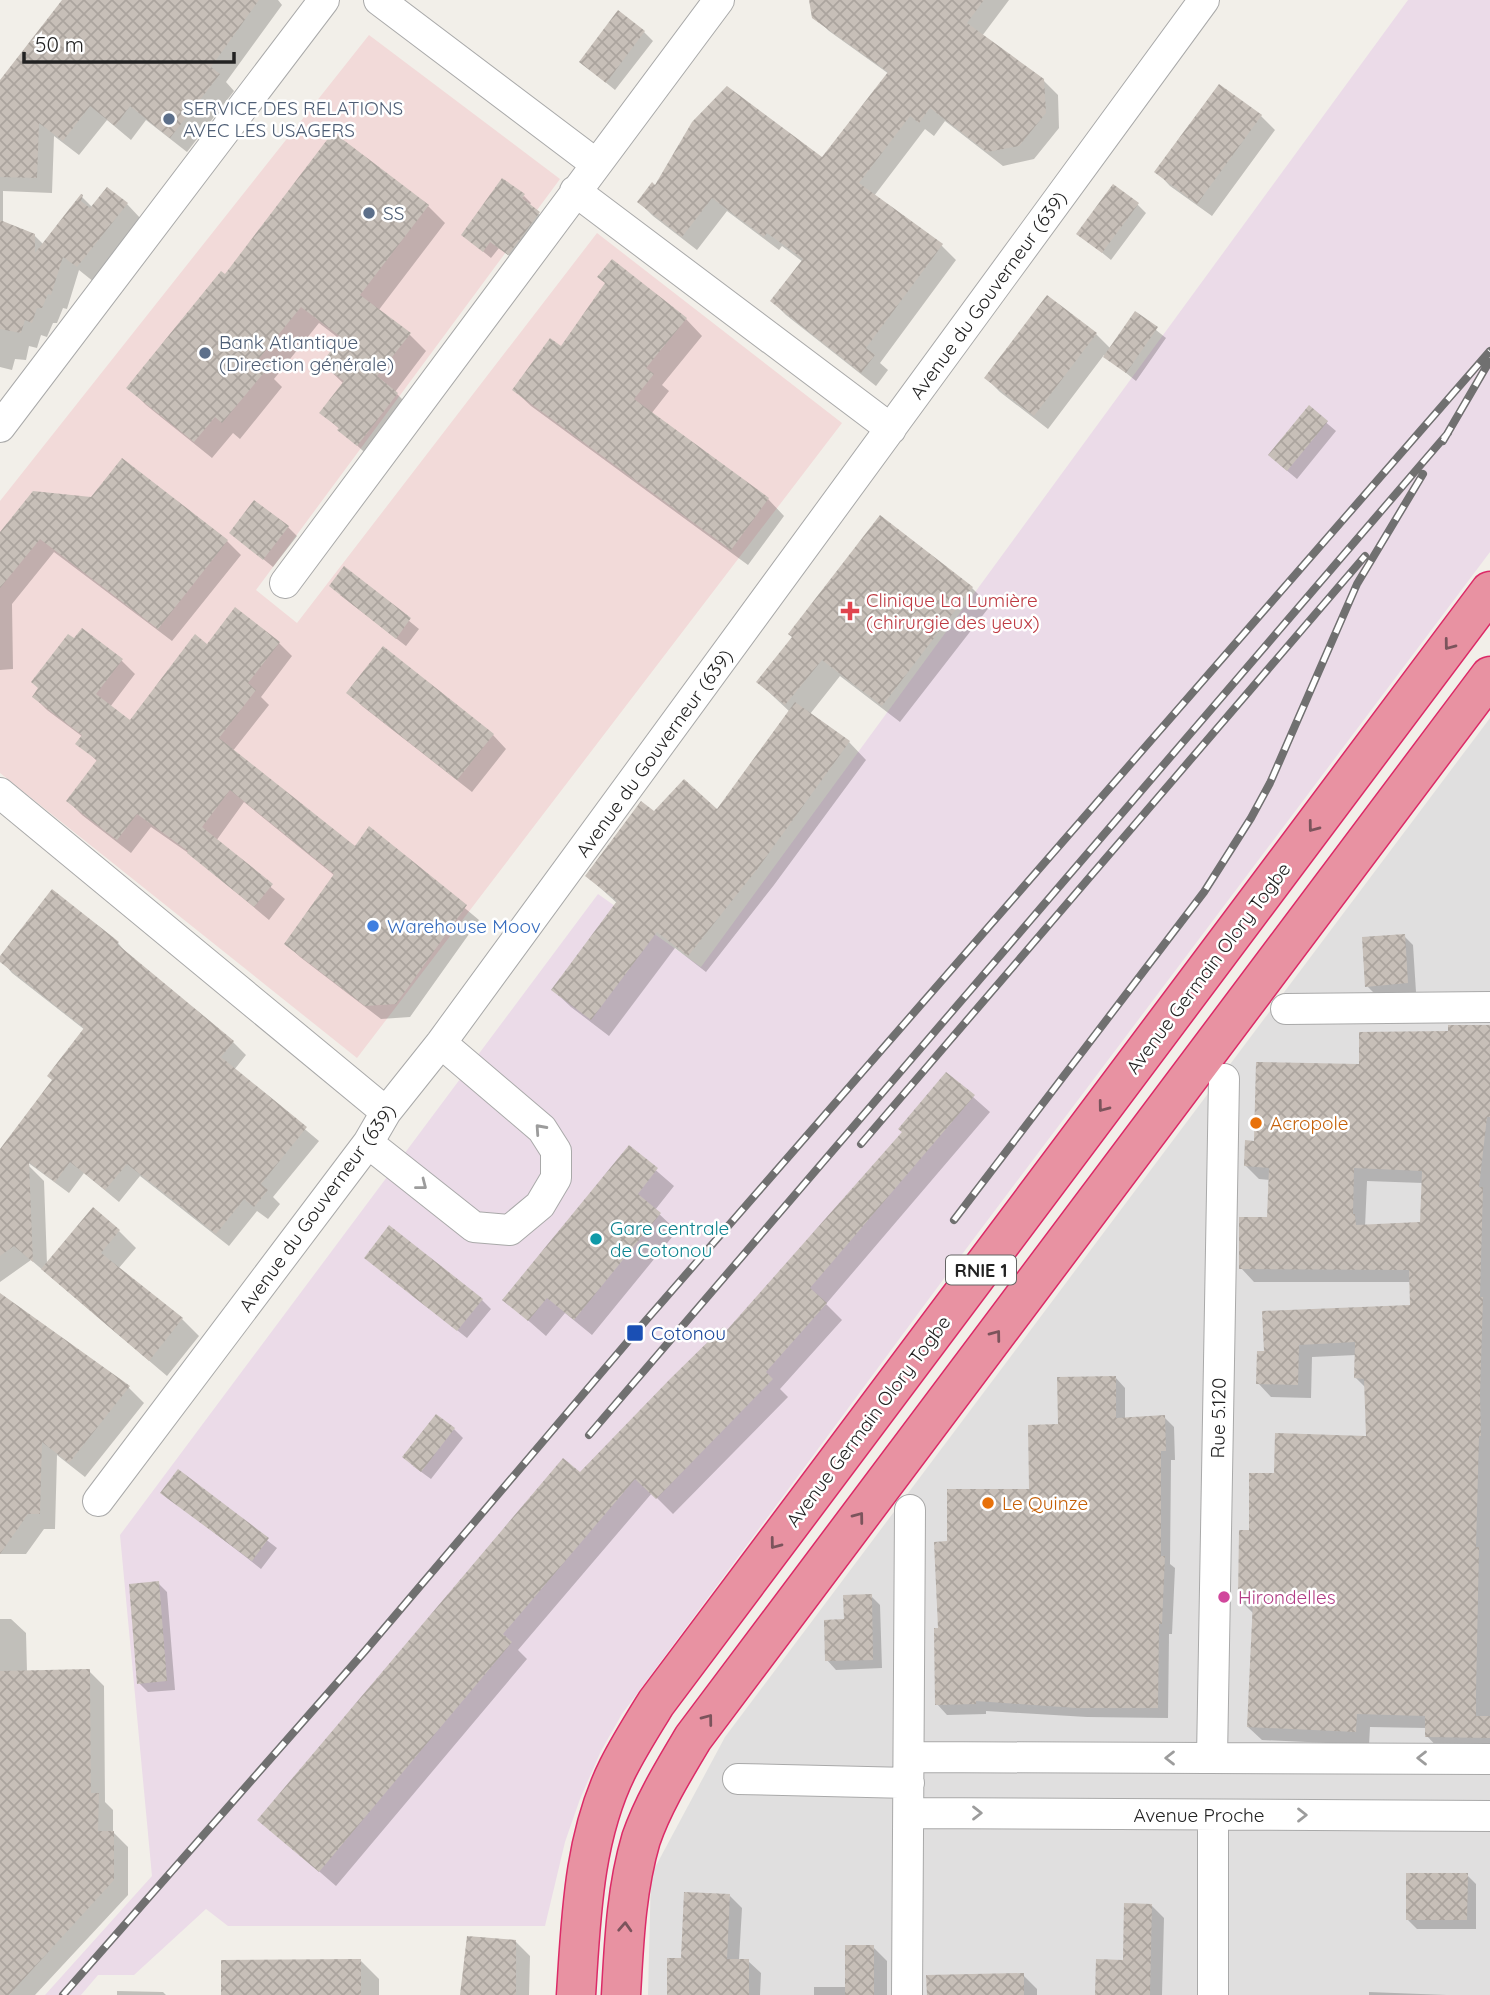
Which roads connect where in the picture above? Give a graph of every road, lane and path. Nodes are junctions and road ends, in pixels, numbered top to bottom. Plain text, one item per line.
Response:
1 (324, 0) edge
2 (379, 0) edge
3 (719, 0) edge
4 (1204, 0) edge
5 (596, 164) junction
6 (575, 191) junction
7 (0, 427) edge
8 (891, 429) junction
9 (285, 583) dead end
10 (1490, 591) edge
11 (1490, 676) edge
12 (0, 793) edge
13 (1490, 1007) edge
14 (1286, 1009) dead end
15 (441, 1043) junction
16 (1224, 1079) dead end
17 (386, 1112) junction
18 (368, 1143) junction
19 (98, 1501) dead end
20 (910, 1510) dead end
21 (1212, 1758) junction
22 (1490, 1759) edge
23 (909, 1770) junction
24 (738, 1779) dead end
25 (909, 1813) junction
26 (1213, 1815) junction
27 (1490, 1816) edge
28 (576, 1995) edge
29 (621, 1995) edge
30 (907, 1995) edge
31 (1213, 1995) edge

1 - 7 street
2 - 5 street
3 - 5 street
4 - 8 street, Avenue du Gouverneur (639)
5 - 6 street
6 - 8 street
6 - 9 street
8 - 15 street, Avenue du Gouverneur (639)
10 -> 28 highway, Avenue Germain Olory Togbe / RNIE 1
29 -> 11 highway, RNIE 1
12 - 17 street
13 - 14 street
15 - 17 street, Avenue du Gouverneur (639)
18 -> 15 street
16 - 21 street, Rue 5.120
17 - 18 street, Avenue du Gouverneur (639)
18 - 19 street, Avenue du Gouverneur (639)
20 - 23 street
22 -> 21 street
21 -> 23 street
23 - 24 street
23 - 25 street
25 -> 26 street, Avenue Proche
25 - 30 street
26 -> 27 street, Avenue Proche
26 - 31 street

